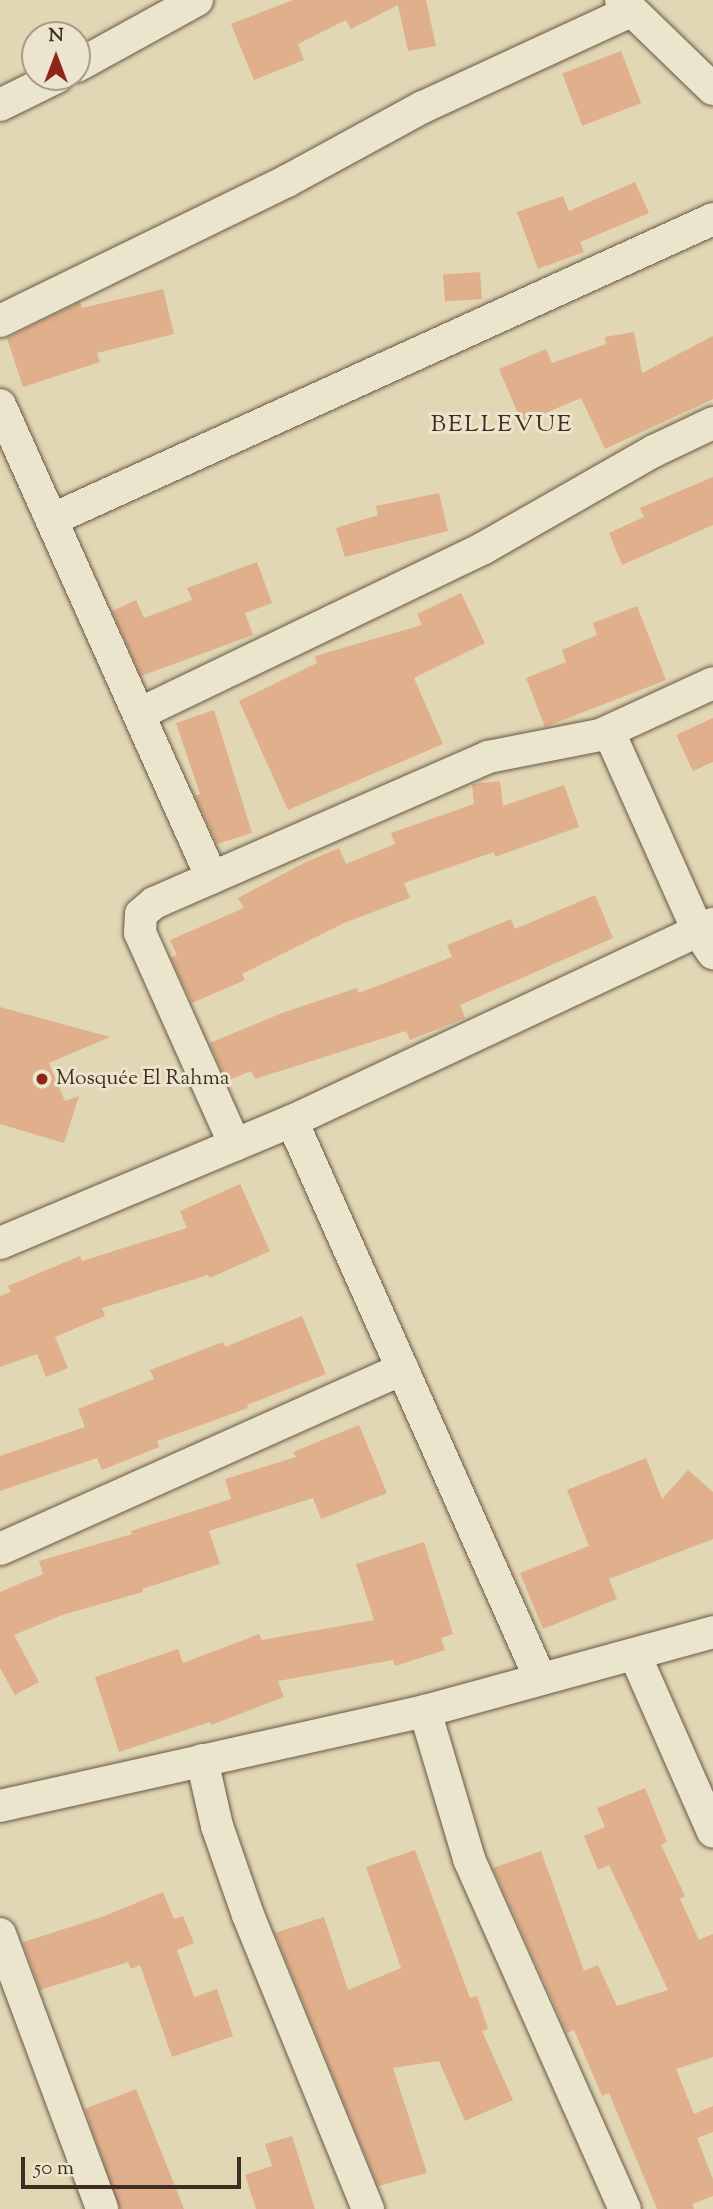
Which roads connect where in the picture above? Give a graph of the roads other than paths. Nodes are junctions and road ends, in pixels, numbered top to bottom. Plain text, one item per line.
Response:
1 (197, 0) edge
2 (626, 5) edge
3 (91, 58) edge
4 (713, 89) edge
5 (28, 91) edge
6 (0, 105) edge
7 (713, 219) edge
8 (0, 321) edge
9 (0, 405) edge
10 (713, 423) edge
11 (53, 519) junction
12 (713, 682) edge
13 (139, 713) junction
14 (609, 732) junction
15 (212, 878) junction
16 (708, 936) edge
17 (292, 1121) junction
18 (235, 1145) junction
19 (0, 1243) edge
20 (402, 1369) junction
21 (0, 1549) edge
22 (713, 1632) edge
23 (635, 1655) junction
24 (540, 1678) junction
25 (425, 1711) junction
26 (202, 1760) junction
27 (0, 1806) edge
28 (713, 1832) edge
29 (0, 1934) edge
30 (102, 2209) edge
31 (368, 2209) edge
32 (625, 2209) edge

1 - 3 street
2 - 4 street
2 - 8 street
5 - 6 street
7 - 11 street
9 - 11 street
10 - 13 street
11 - 13 street
12 - 14 street
13 - 15 street
14 - 15 street
14 - 16 street
15 - 18 street
16 - 17 street
17 - 18 street
17 - 20 street
18 - 19 street
20 - 21 street
20 - 24 street
22 - 23 street
23 - 24 street
23 - 28 street
24 - 25 street
25 - 26 street
25 - 32 street
26 - 27 street
26 - 31 street
29 - 30 street

